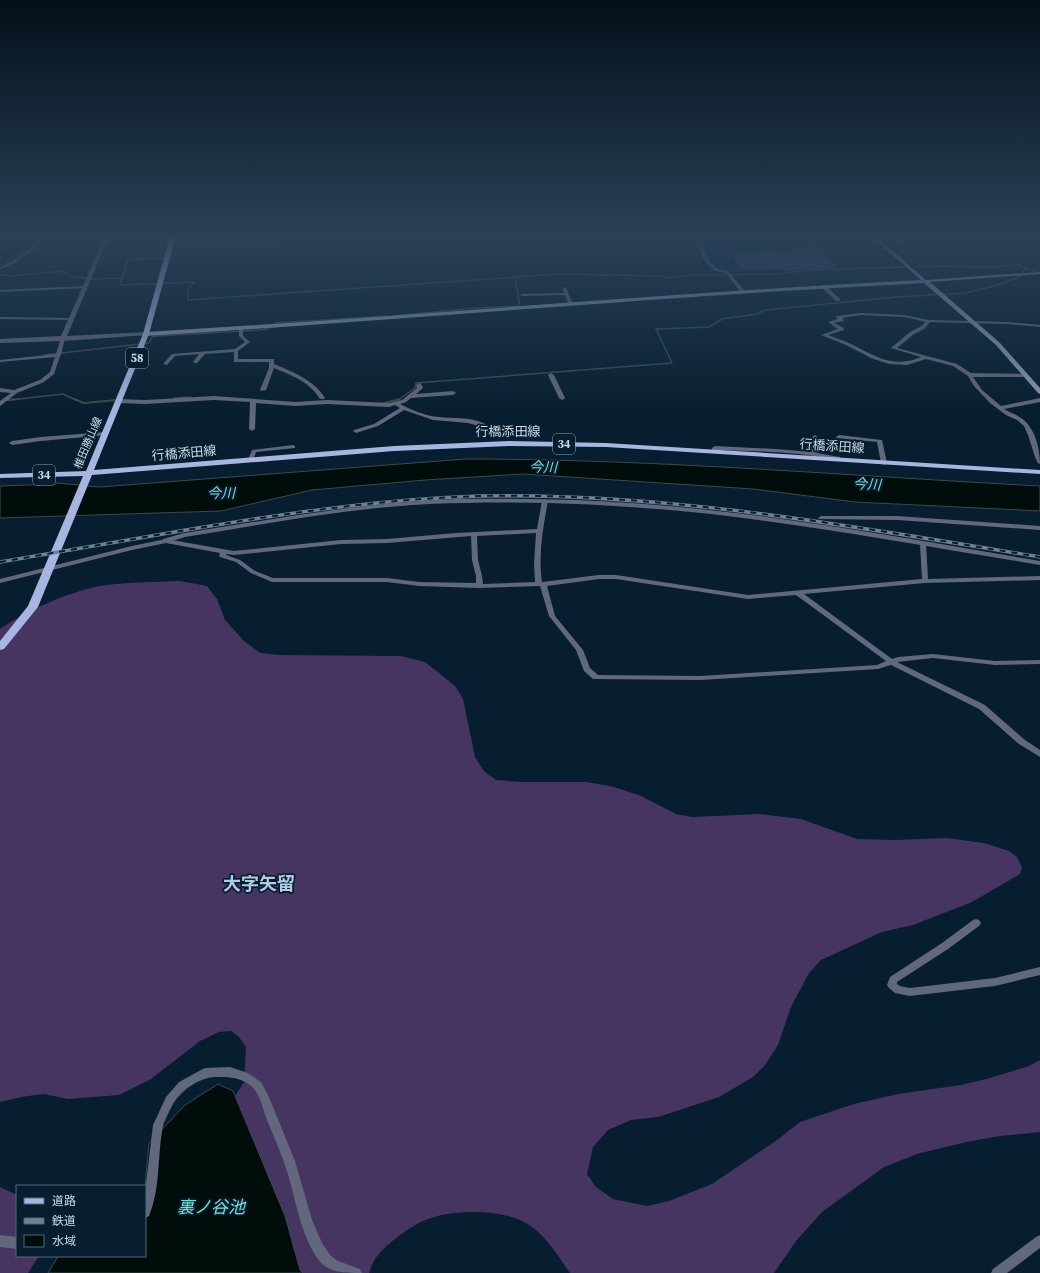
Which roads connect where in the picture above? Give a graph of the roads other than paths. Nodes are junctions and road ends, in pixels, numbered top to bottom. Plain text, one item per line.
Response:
1 (82, 295) edge
2 (157, 295) edge
3 (567, 295) edge
4 (695, 295) edge
5 (833, 295) edge
6 (943, 295) edge
7 (838, 300) dead end
8 (571, 304) junction
9 (0, 318) edge
10 (72, 319) junction
11 (929, 321) junction
12 (975, 323) junction
13 (1040, 326) edge
14 (241, 328) junction
15 (146, 334) junction
16 (64, 338) junction
17 (0, 341) edge
18 (236, 350) junction
19 (204, 352) junction
20 (58, 355) junction
21 (926, 357) junction
22 (0, 361) edge
23 (195, 362) dead end
24 (165, 364) dead end
25 (272, 365) junction
26 (1024, 374) junction
27 (550, 375) dead end
28 (970, 375) junction
29 (419, 385) dead end
30 (0, 390) edge
31 (263, 390) dead end
32 (15, 392) junction
33 (1040, 392) edge
34 (453, 393) dead end
35 (411, 396) junction
36 (322, 398) dead end
37 (562, 398) dead end
38 (1040, 400) edge
39 (119, 401) junction
40 (253, 401) junction
41 (0, 404) edge
42 (397, 404) junction
43 (404, 408) junction
44 (1001, 408) junction
45 (485, 426) dead end
46 (252, 429) dead end
47 (356, 431) dead end
48 (105, 434) junction
49 (815, 437) dead end
50 (839, 437) dead end
51 (12, 443) dead end
52 (293, 447) dead end
53 (714, 452) junction
54 (815, 454) junction
55 (251, 460) junction
56 (838, 460) junction
57 (1040, 462) edge
58 (884, 463) junction
59 (1040, 472) edge
60 (88, 474) junction
61 (0, 476) edge
62 (545, 501) junction
63 (821, 518) dead end
64 (1040, 528) edge
65 (539, 531) junction
66 (474, 534) junction
67 (166, 541) junction
68 (923, 544) junction
69 (224, 552) junction
70 (1040, 563) edge
71 (1040, 578) edge
72 (0, 581) edge
73 (925, 581) junction
74 (541, 584) junction
75 (479, 586) junction
76 (798, 593) junction
77 (0, 647) edge
78 (891, 662) junction
79 (1040, 662) edge
80 (1040, 754) edge
81 (976, 923) dead end
82 (1040, 971) edge
83 (146, 1209) edge
84 (0, 1241) edge
85 (1040, 1241) edge
86 (16, 1243) edge
87 (356, 1273) edge
88 (997, 1273) edge

1 - 10 street
2 - 15 main road, 椎田勝山線 / 58
3 - 8 street
4 - 8 main road
5 - 7 street
6 - 12 main road
8 - 14 main road
9 - 10 street
10 - 16 street
11 - 12 street
11 - 21 street
11 - 21 street
12 - 13 street
12 - 26 main road
14 - 15 main road
14 - 18 street
15 - 16 street
15 - 39 main road, 椎田勝山線 / 58
16 - 17 street
16 - 20 street
18 - 19 street
18 - 25 street
19 - 23 street
19 - 24 street
20 - 22 street
20 - 32 street
21 - 28 street
25 - 31 street
25 - 36 street
26 - 28 street
26 - 33 main road
27 - 37 street
28 - 44 street
29 - 35 street
30 - 32 street
32 - 41 street
34 - 35 street
35 - 42 street
38 - 44 street
39 - 40 street
39 - 48 main road, 椎田勝山線 / 58
40 - 42 street
40 - 46 street
42 - 43 street
43 - 45 street
43 - 47 street
44 - 57 street
48 - 51 street
48 - 60 main road, 椎田勝山線 / 58
49 - 54 street
50 - 58 street
52 - 55 street
53 - 54 street
53 - 55 main road, 行橋添田線 / 34
53 - 56 main road, 行橋添田線 / 34
54 - 56 street
55 - 60 main road, 行橋添田線 / 34
56 - 58 main road, 行橋添田線 / 34
58 - 59 main road, 行橋添田線 / 34
60 - 61 main road, 行橋添田線 / 34
60 - 77 main road, 椎田勝山線 / 58
62 - 65 street
62 - 67 street
62 - 68 street
63 - 64 street
65 - 66 street
65 - 74 street
66 - 69 street
66 - 75 street
67 - 69 street
67 - 72 street
68 - 70 street
68 - 73 street
69 - 75 street
71 - 73 street
73 - 76 street
74 - 75 street
74 - 76 street
74 - 78 street
76 - 78 street
78 - 79 street
78 - 80 street
81 - 82 street
83 - 87 street
84 - 86 street
85 - 88 street

